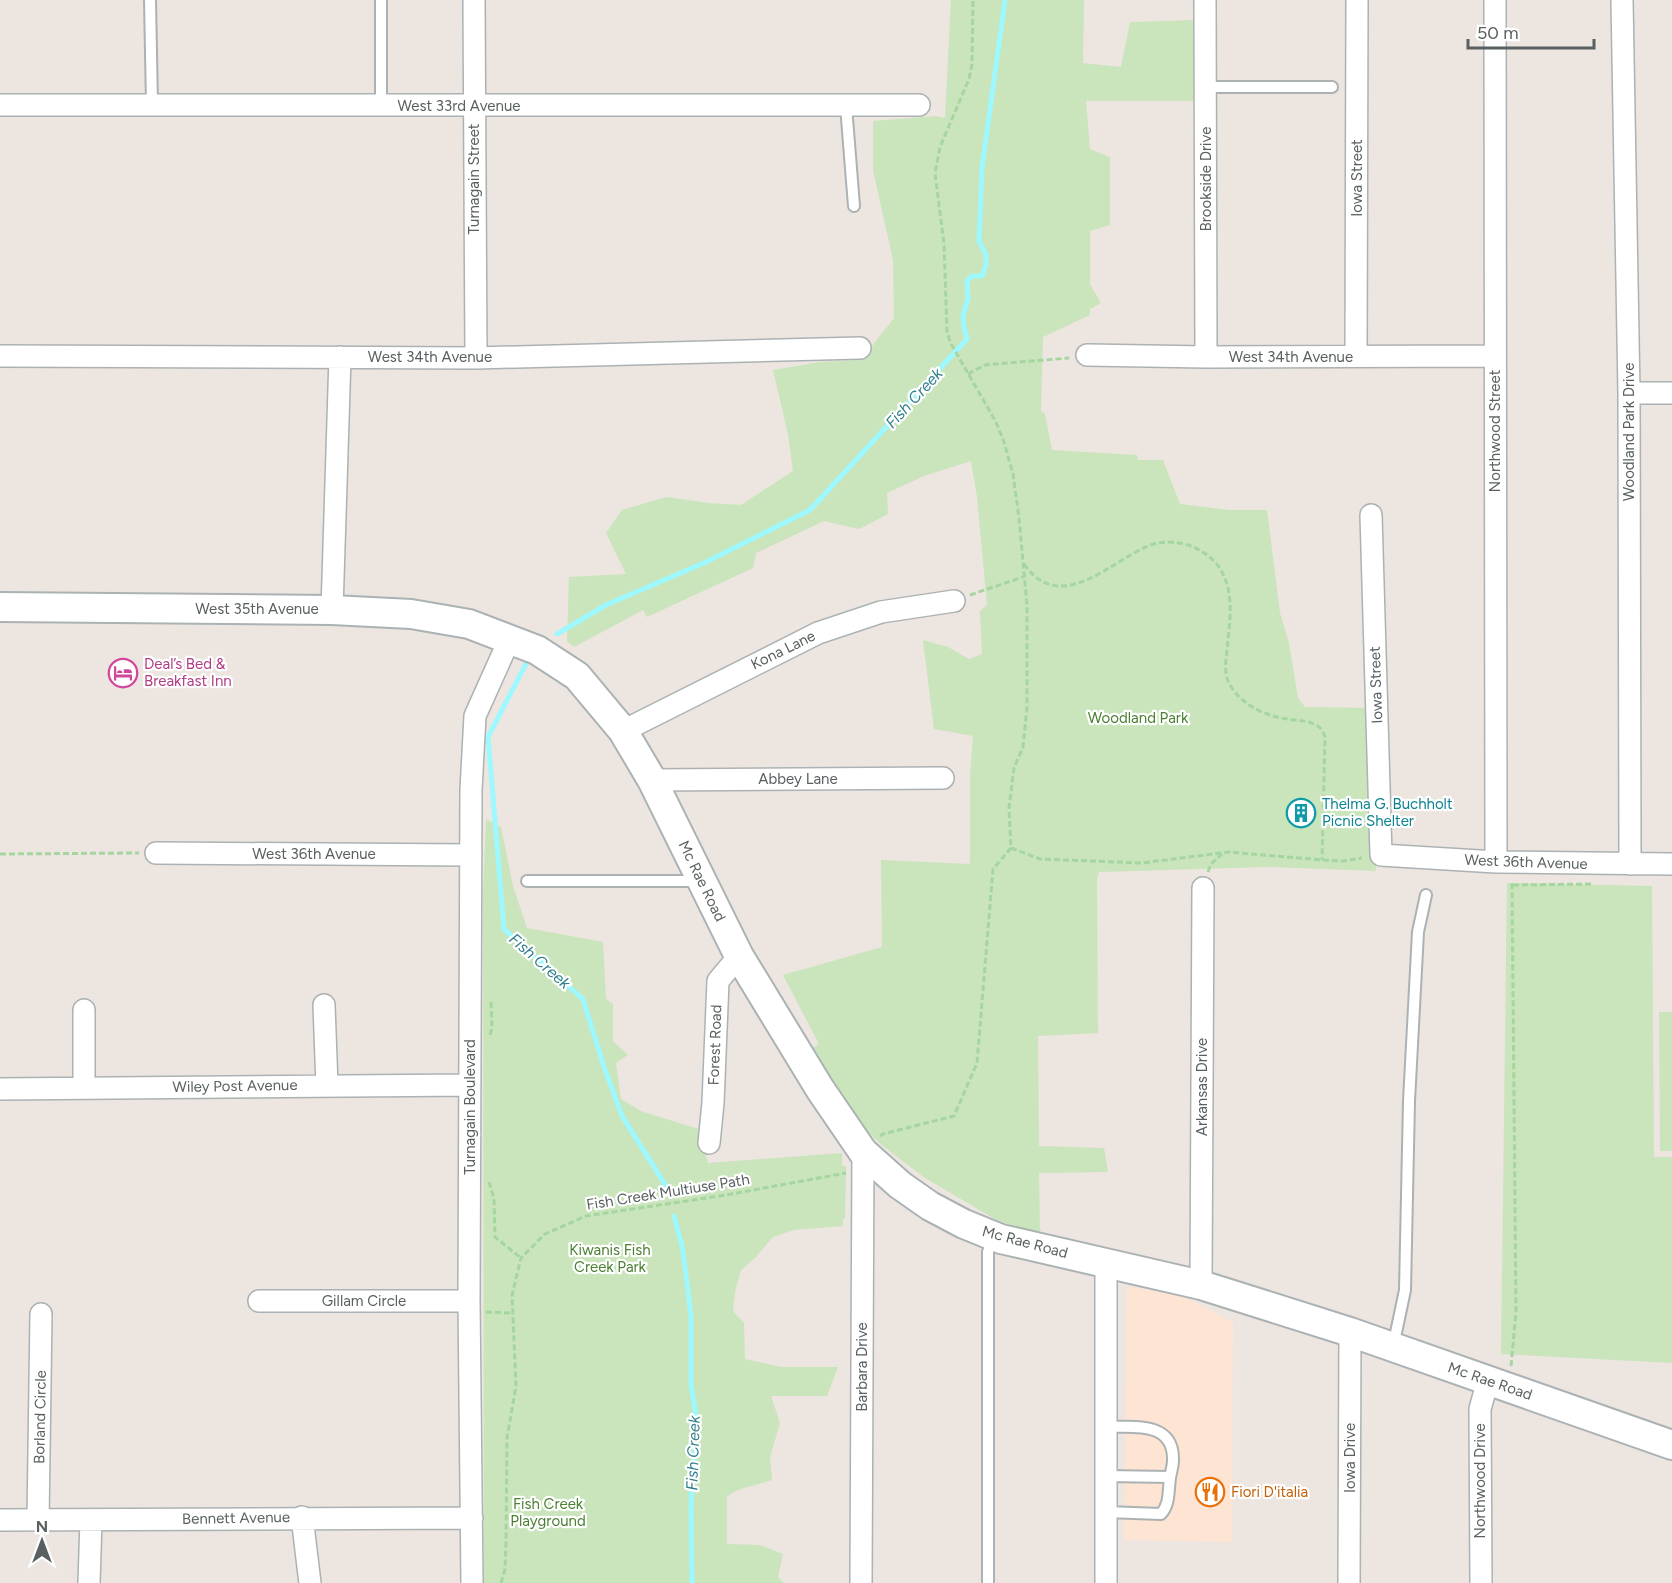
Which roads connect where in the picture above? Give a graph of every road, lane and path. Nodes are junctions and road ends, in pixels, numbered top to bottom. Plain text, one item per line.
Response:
1 (150, 0) edge
2 (381, 0) edge
3 (474, 0) edge
4 (973, 0) edge
5 (1205, 0) edge
6 (1357, 0) edge
7 (1495, 0) edge
8 (1622, 0) edge
9 (1206, 87) junction
10 (1332, 87) dead end
11 (0, 105) edge
12 (152, 105) junction
13 (919, 105) dead end
14 (381, 106) junction
15 (474, 106) junction
16 (846, 106) junction
17 (854, 206) dead end
18 (860, 348) dead end
19 (1087, 355) joint
20 (0, 356) edge
21 (1356, 356) junction
22 (1494, 356) junction
23 (340, 357) junction
24 (1206, 357) junction
25 (476, 358) junction
26 (968, 374) junction
27 (1629, 393) junction
28 (1672, 393) edge
29 (1371, 515) dead end
30 (1023, 563) junction
31 (1023, 577) junction
32 (954, 601) joint
33 (0, 607) edge
34 (332, 610) junction
35 (510, 638) junction
36 (623, 730) junction
37 (943, 778) dead end
38 (652, 780) junction
39 (1011, 848) junction
40 (156, 853) joint
41 (1223, 853) junction
42 (0, 854) edge
43 (471, 855) junction
44 (1381, 855) junction
45 (1322, 860) junction
46 (1500, 862) junction
47 (1630, 864) junction
48 (1672, 864) edge
49 (527, 881) dead end
50 (702, 881) junction
51 (1596, 884) dead end
52 (1513, 885) junction
53 (1203, 888) joint
54 (1426, 895) dead end
55 (739, 956) junction
56 (324, 1005) dead end
57 (84, 1010) dead end
58 (470, 1085) junction
59 (327, 1086) junction
60 (84, 1088) junction
61 (0, 1089) edge
62 (709, 1143) dead end
63 (865, 1154) junction
64 (993, 1236) junction
65 (1106, 1262) junction
66 (1201, 1285) junction
67 (259, 1302) dead end
68 (470, 1302) junction
69 (512, 1313) junction
70 (41, 1314) dead end
71 (1350, 1332) junction
72 (1393, 1347) junction
73 (1498, 1376) junction
74 (1107, 1427) junction
75 (1672, 1445) edge
76 (1106, 1476) junction
77 (1170, 1477) junction
78 (1106, 1512) junction
79 (302, 1517) junction
80 (472, 1518) junction
81 (0, 1520) edge
82 (38, 1520) junction
83 (91, 1520) junction
84 (89, 1583) edge
85 (310, 1583) edge
86 (472, 1583) edge
87 (501, 1583) edge
88 (861, 1583) edge
89 (988, 1583) edge
90 (1106, 1583) edge
91 (1349, 1583) edge
92 (1481, 1583) edge

1 - 12 lane
2 - 14 lane
3 - 15 street, Turnagain Street
4 - 26 path
5 - 9 street, Brookside Drive
6 - 21 street, Iowa Street
7 - 22 street, Northwood Street
8 - 27 street, Woodland Park Drive
9 - 10 lane
9 - 24 street, Brookside Drive
11 - 12 street, West 33rd Avenue
12 - 14 street, West 33rd Avenue
13 - 16 street, West 33rd Avenue
14 - 15 street, West 33rd Avenue
15 - 16 street, West 33rd Avenue
15 - 25 street, Turnagain Street
16 - 17 lane
18 - 25 street, West 34th Avenue
19 - 24 street, West 34th Avenue
19 - 26 path
20 - 23 street, West 34th Avenue
21 - 22 street, West 34th Avenue
21 - 24 street, West 34th Avenue
22 - 46 street, Northwood Street
23 - 25 street, West 34th Avenue
23 - 34 street
26 - 30 path
27 - 28 street
27 - 47 street, Woodland Park Drive
29 - 44 street, Iowa Street
30 - 31 path
30 - 45 path
31 - 32 path
31 - 39 path
32 - 36 street, Kona Lane
33 - 34 street, West 35th Avenue
34 - 35 street, West 35th Avenue
35 - 36 street, Mc Rae Road
35 - 43 street, Turnagain Boulevard
36 - 38 street, Mc Rae Road
37 - 38 street, Abbey Lane
38 - 50 street, Mc Rae Road
39 - 41 path
39 - 63 path, Fish Creek Multiuse Path
40 - 42 path
40 - 43 street, West 36th Avenue
41 - 45 path
41 - 53 path
43 - 58 street, Turnagain Boulevard
44 - 45 path
44 - 46 street, West 36th Avenue
46 - 47 street, West 36th Avenue
46 - 52 path
47 - 48 street, West 36th Avenue
49 - 50 lane
50 - 55 street, Mc Rae Road
51 - 52 path
52 - 73 path
53 - 66 street, Arkansas Drive
54 - 72 lane
55 - 62 street, Forest Road
55 - 63 street, Mc Rae Road
56 - 59 street
57 - 60 street
58 - 59 street, Wiley Post Avenue
58 - 68 street, Turnagain Boulevard
59 - 60 street, Wiley Post Avenue
60 - 61 street, Wiley Post Avenue
63 - 64 street, Mc Rae Road
63 - 69 path, Fish Creek Multiuse Path
63 - 88 street, Barbara Drive
64 - 65 street, Mc Rae Road
64 - 89 lane
65 - 66 street, Mc Rae Road
65 - 74 street
66 - 71 street, Mc Rae Road
67 - 68 street, Gillam Circle
68 - 69 path
68 - 80 street, Turnagain Boulevard
69 - 87 path, Fish Creek Multiuse Path
70 - 82 street, Borland Circle
71 - 72 street, Mc Rae Road
71 - 91 street, Iowa Drive
72 - 73 street, Mc Rae Road
73 - 75 street, Mc Rae Road
73 - 92 street, Northwood Drive
74 - 76 street
74 - 77 lane
76 - 77 lane
76 - 78 street
77 - 78 lane
78 - 90 street
79 - 80 street, Bennett Avenue
79 - 83 street, Bennett Avenue
79 - 85 street
80 - 86 street, Turnagain Boulevard
81 - 82 street, Bennett Avenue
82 - 83 street, Bennett Avenue
83 - 84 street

